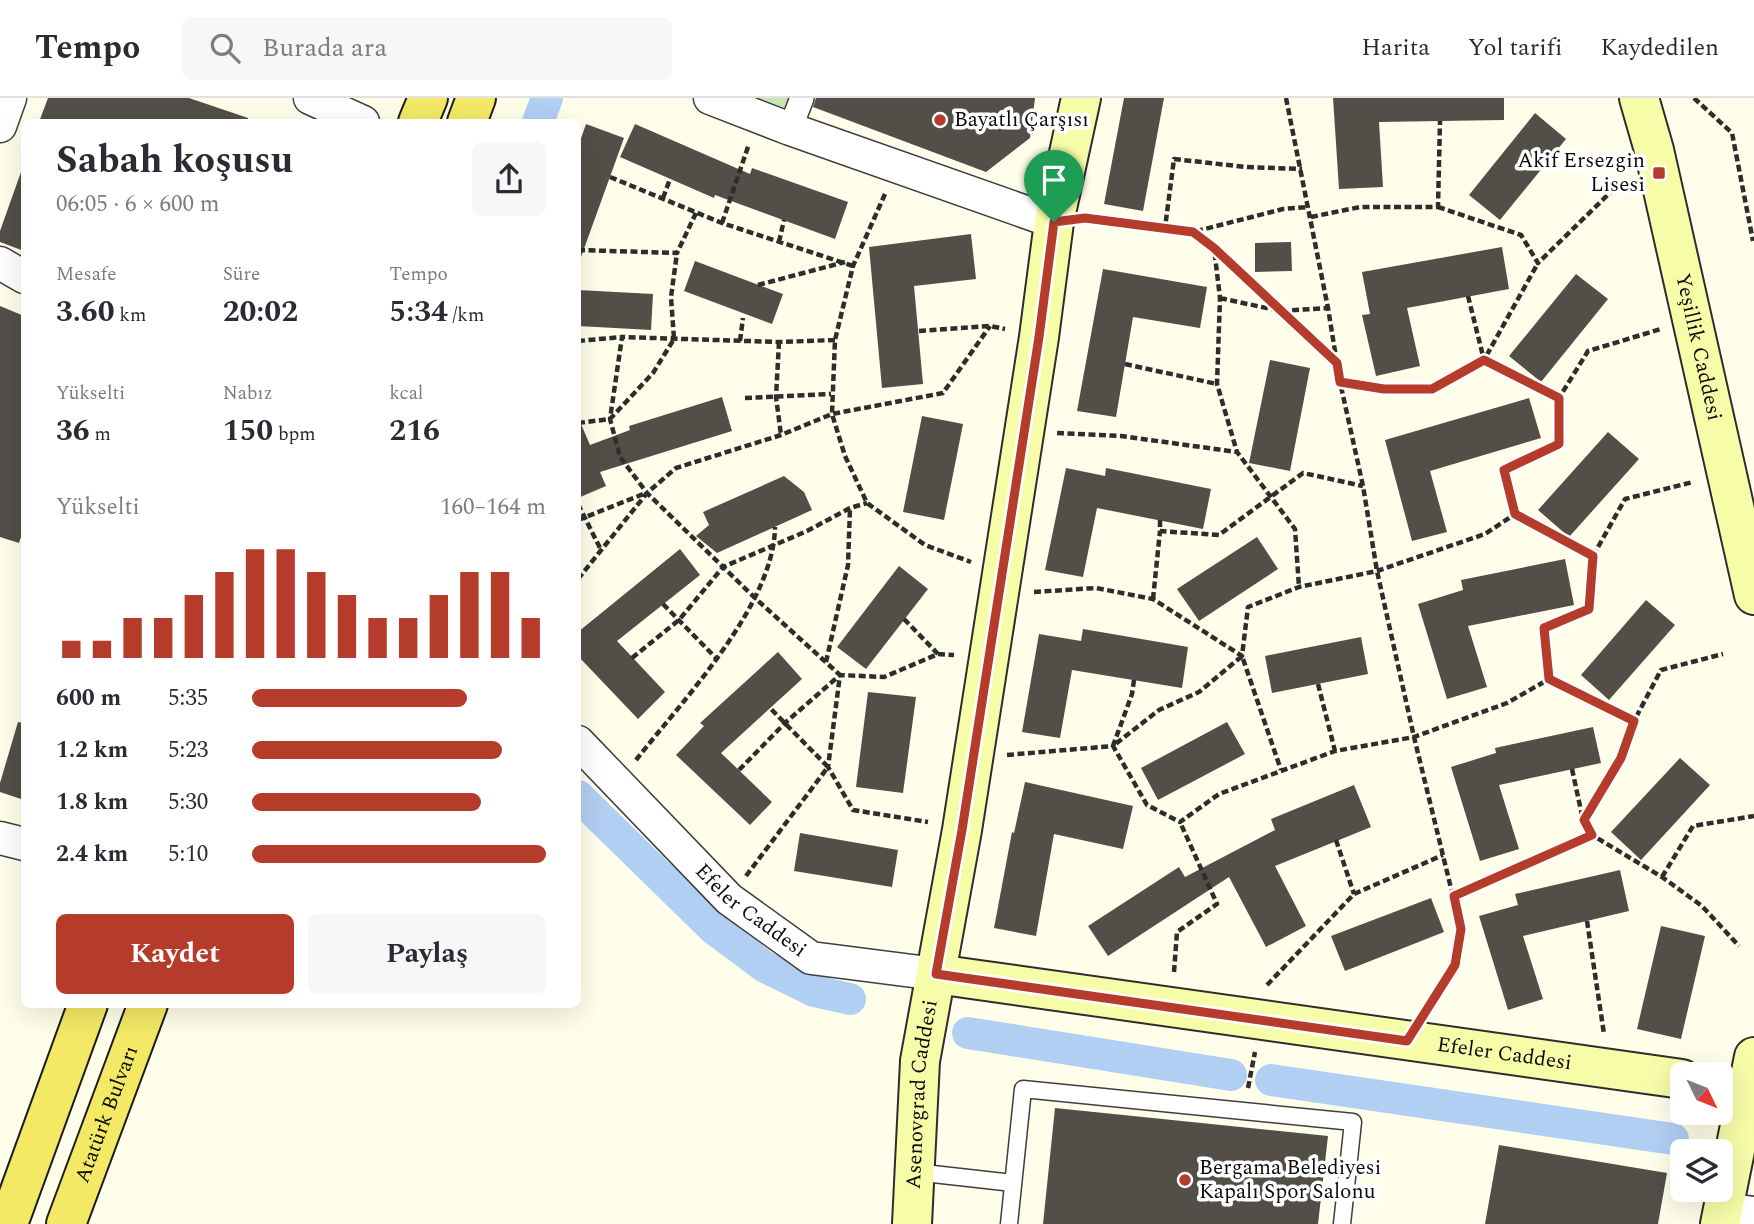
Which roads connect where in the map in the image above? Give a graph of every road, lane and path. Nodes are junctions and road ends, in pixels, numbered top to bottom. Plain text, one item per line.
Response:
1 (10, 98) edge
2 (310, 98) edge
3 (374, 98) edge
4 (428, 98) edge
5 (476, 98) edge
6 (710, 98) edge
7 (802, 98) edge
8 (1081, 98) edge
9 (1286, 98) edge
10 (1639, 98) edge
11 (1694, 98) edge
12 (758, 117) junction
13 (356, 119) edge
14 (364, 119) edge
15 (419, 119) edge
16 (468, 119) edge
17 (1440, 121) dead end
18 (0, 126) edge
19 (790, 129) junction
20 (903, 167) junction
21 (1302, 169) junction
22 (610, 177) dead end
23 (670, 178) dead end
24 (1624, 179) dead end
25 (663, 198) junction
26 (1308, 207) junction
27 (1438, 207) junction
28 (696, 213) junction
29 (1311, 217) junction
30 (783, 220) dead end
31 (1054, 222) junction
32 (722, 223) junction
33 (1165, 228) junction
34 (1193, 232) junction
35 (1753, 241) edge
36 (779, 242) junction
37 (1214, 248) junction
38 (581, 250) edge
39 (677, 253) junction
40 (846, 262) junction
41 (0, 263) edge
42 (1538, 263) junction
43 (853, 266) junction
44 (21, 275) edge
45 (758, 285) dead end
46 (1468, 296) dead end
47 (1220, 298) junction
48 (1328, 308) junction
49 (1280, 311) junction
50 (743, 318) dead end
51 (1692, 320) junction
52 (990, 326) junction
53 (919, 331) dead end
54 (1015, 331) dead end
55 (622, 337) junction
56 (674, 339) junction
57 (835, 340) junction
58 (581, 341) edge
59 (740, 341) junction
60 (779, 342) junction
61 (1484, 360) junction
62 (1337, 363) junction
63 (1125, 365) dead end
64 (1340, 382) junction
65 (1217, 384) junction
66 (831, 394) junction
67 (776, 397) junction
68 (745, 398) dead end
69 (1559, 398) junction
70 (832, 414) junction
71 (610, 419) junction
72 (581, 423) edge
73 (1051, 433) dead end
74 (781, 435) junction
75 (1237, 452) junction
76 (1727, 473) junction
77 (1363, 486) junction
78 (647, 493) junction
79 (1269, 496) junction
80 (867, 503) junction
81 (850, 508) junction
82 (1515, 514) junction
83 (581, 519) edge
84 (1160, 520) dead end
85 (775, 527) dead end
86 (1160, 531) junction
87 (775, 546) junction
88 (601, 550) junction
89 (1593, 556) junction
90 (971, 562) dead end
91 (723, 567) junction
92 (1377, 571) junction
93 (581, 575) edge
94 (1299, 587) junction
95 (1028, 592) dead end
96 (1754, 595) edge
97 (755, 598) junction
98 (1153, 599) junction
99 (663, 604) dead end
100 (904, 619) dead end
101 (679, 620) junction
102 (938, 654) junction
103 (1723, 654) dead end
104 (958, 655) dead end
105 (1242, 656) junction
106 (632, 658) dead end
107 (716, 658) junction
108 (825, 662) junction
109 (840, 675) junction
110 (1549, 679) junction
111 (1134, 680) dead end
112 (1318, 684) dead end
113 (770, 708) dead end
114 (1634, 721) junction
115 (785, 723) junction
116 (1414, 737) junction
117 (581, 745) edge
118 (1113, 746) junction
119 (1335, 751) junction
120 (1004, 755) dead end
121 (828, 767) junction
122 (1572, 769) dead end
123 (739, 770) dead end
124 (1281, 770) junction
125 (618, 783) junction
126 (1754, 816) edge
127 (1584, 820) junction
128 (1180, 822) junction
129 (935, 824) dead end
130 (1592, 835) junction
131 (0, 838) edge
132 (1336, 841) dead end
133 (21, 843) edge
134 (1443, 855) junction
135 (1662, 877) junction
136 (1354, 894) junction
137 (1454, 896) junction
138 (729, 899) junction
139 (1587, 921) dead end
140 (1739, 946) dead end
141 (1174, 972) dead end
142 (936, 974) junction
143 (1268, 985) dead end
144 (87, 1008) edge
145 (147, 1008) edge
146 (1605, 1039) dead end
147 (1407, 1041) junction
148 (1754, 1056) edge
149 (1670, 1077) edge
150 (1740, 1095) edge
151 (914, 1172) junction
152 (1013, 1183) junction
153 (1732, 1215) edge
154 (8, 1224) edge
155 (66, 1224) edge
156 (912, 1224) edge
157 (1009, 1224) edge
158 (1342, 1224) edge

1 - 18 street
2 - 13 street
3 - 14 street
4 - 15 main road
5 - 16 main road
6 - 12 street
7 - 19 street
8 - 31 main road, Asenovgrad Caddesi
9 - 21 path
10 - 51 main road, Yeşillik Caddesi
11 - 35 path
12 - 19 street
12 - 32 path
17 - 27 path
19 - 20 street
20 - 31 street
20 - 43 path
21 - 26 path
21 - 33 path
22 - 25 path
23 - 25 path
24 - 42 path
25 - 28 path
26 - 29 path
26 - 34 path
27 - 29 path
27 - 42 path
28 - 32 path
28 - 39 path
29 - 48 path
30 - 36 path
31 - 33 path
31 - 142 main road, Asenovgrad Caddesi
32 - 36 path
33 - 34 path
34 - 37 path
36 - 40 path
37 - 47 path
37 - 49 path
38 - 39 path
39 - 56 path
40 - 43 path
40 - 45 path
41 - 44 street
42 - 61 path
43 - 57 path
46 - 61 path
47 - 49 path
47 - 65 path
48 - 49 path
48 - 62 path
49 - 62 path
50 - 59 path
51 - 69 path
51 - 76 main road, Yeşillik Caddesi
52 - 53 path
52 - 54 path
52 - 70 path
55 - 56 path
55 - 58 path
55 - 71 path
56 - 59 path
56 - 71 path
57 - 60 path
57 - 66 path
59 - 60 path
60 - 67 path
61 - 64 path
61 - 69 path
62 - 64 path
63 - 65 path
64 - 77 path
65 - 75 path
66 - 67 path
66 - 70 path
67 - 68 path
67 - 74 path
69 - 82 path
70 - 74 path
70 - 80 path
71 - 72 path
71 - 78 path
73 - 75 path
74 - 78 path
75 - 79 path
76 - 89 path
76 - 96 main road, Yeşillik Caddesi
77 - 79 path
77 - 92 path
78 - 83 path
78 - 88 path
78 - 91 path
79 - 86 path
79 - 94 path
80 - 81 path
80 - 90 path
81 - 87 path
81 - 108 path
82 - 89 path
82 - 92 path
83 - 88 path
84 - 86 path
85 - 87 path
86 - 98 path
87 - 91 path
87 - 97 path
88 - 93 path
89 - 110 path
91 - 97 path
91 - 101 path
92 - 94 path
92 - 116 path
94 - 105 path
95 - 98 path
97 - 107 path
97 - 108 path
98 - 105 path
99 - 101 path
100 - 102 path
101 - 106 path
101 - 107 path
102 - 104 path
102 - 109 path
103 - 114 path
105 - 118 path
105 - 124 path
107 - 125 path
108 - 109 path
109 - 115 path
109 - 121 path
110 - 114 path
110 - 116 path
111 - 118 path
112 - 119 path
113 - 115 path
114 - 127 path
115 - 121 path
115 - 123 path
116 - 119 path
116 - 134 path
117 - 125 street, Efeler Caddesi
118 - 120 path
118 - 128 path
119 - 124 path
121 - 129 path
121 - 138 path
122 - 127 path
124 - 128 path
125 - 138 street, Efeler Caddesi
126 - 135 path
127 - 130 path
128 - 141 path
130 - 135 path
130 - 137 path
131 - 133 street
132 - 136 path
134 - 136 path
134 - 137 path
135 - 140 path
136 - 143 path
137 - 147 path
138 - 142 street, Efeler Caddesi
139 - 146 path
142 - 147 main road, Efeler Caddesi
142 - 151 main road, Asenovgrad Caddesi
144 - 154 main road
145 - 155 main road, Atatürk Bulvarı
147 - 149 main road, Efeler Caddesi
148 - 150 main road
150 - 153 main road
151 - 152 lane
151 - 156 main road, Asenovgrad Caddesi
152 - 157 lane
152 - 158 lane

